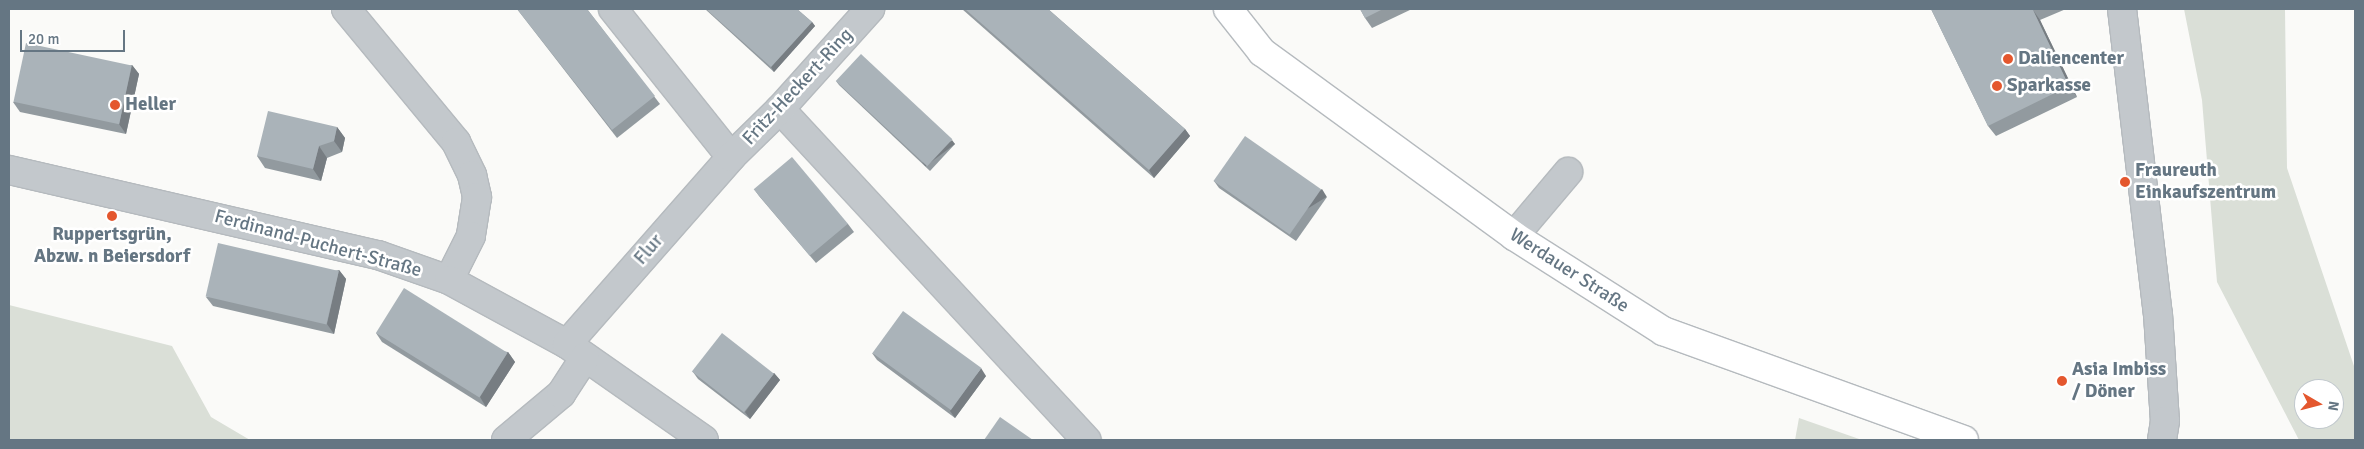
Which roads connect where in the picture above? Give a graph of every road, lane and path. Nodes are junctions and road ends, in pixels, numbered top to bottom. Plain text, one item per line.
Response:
1 (346, 9) edge
2 (613, 9) edge
3 (870, 9) edge
4 (1228, 9) edge
5 (2122, 9) edge
6 (780, 109) junction
7 (731, 157) junction
8 (9, 170) edge
9 (1568, 172) dead end
10 (1514, 236) junction
11 (449, 280) junction
12 (576, 350) junction
13 (506, 440) edge
14 (704, 440) edge
15 (1087, 440) edge
16 (1964, 440) edge
17 (2162, 440) edge

1 - 11 street
2 - 7 street, Fritz-Heckert-Ring
3 - 6 street, Fritz-Heckert-Ring
4 - 10 main road, Werdauer Straße
5 - 17 street
6 - 7 street, Fritz-Heckert-Ring
6 - 15 street
7 - 12 street, Flur
8 - 11 street, Ferdinand-Puchert-Straße
9 - 10 street
10 - 16 main road, Werdauer Straße
11 - 12 street, Ferdinand-Puchert-Straße
12 - 13 street, Flur
12 - 14 street, Ferdinand-Puchert-Straße

